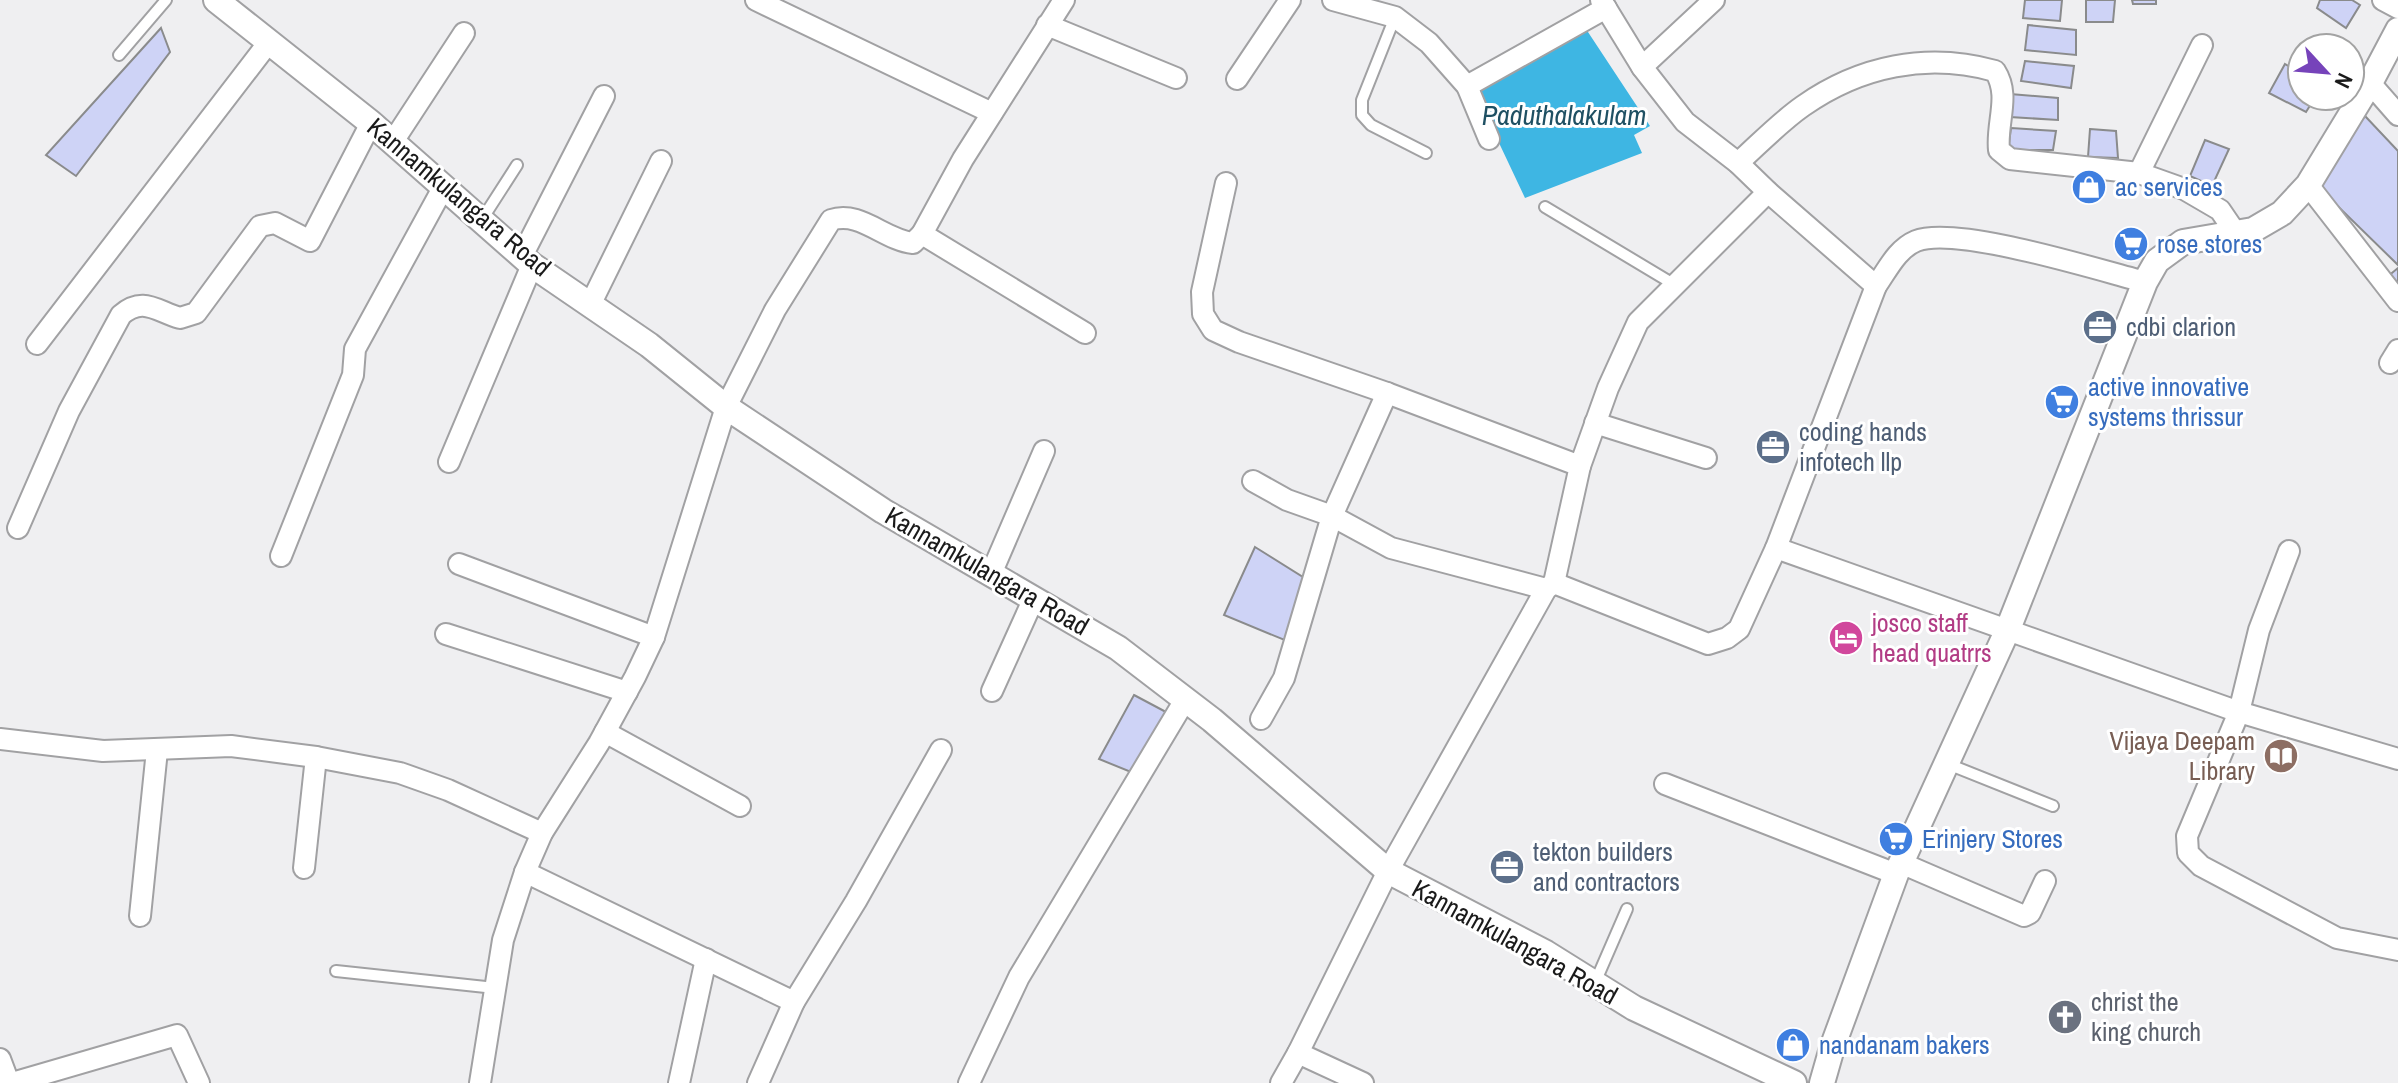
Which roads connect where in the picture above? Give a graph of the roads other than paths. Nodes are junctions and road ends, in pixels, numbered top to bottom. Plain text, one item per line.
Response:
1 (166, 0) edge
2 (216, 0) edge
3 (756, 0) edge
4 (1064, 0) edge
5 (1290, 0) edge
6 (1333, 0) edge
7 (1714, 0) edge
8 (2383, 0) edge
9 (1603, 4) edge
10 (2398, 8) edge
11 (1395, 17) junction
12 (1047, 25) junction
13 (2398, 30) edge
14 (464, 33) dead end
15 (269, 42) junction
16 (2202, 45) dead end
17 (119, 55) dead end
18 (1642, 67) junction
19 (1176, 78) dead end
20 (1237, 79) dead end
21 (2370, 83) junction
22 (1467, 86) junction
23 (604, 96) dead end
24 (992, 113) junction
25 (2398, 115) edge
26 (371, 123) junction
27 (1489, 139) dead end
28 (392, 143) junction
29 (1426, 153) dead end
30 (661, 161) dead end
31 (1738, 163) junction
32 (517, 165) dead end
33 (2139, 173) junction
34 (1226, 183) dead end
35 (2308, 185) junction
36 (443, 188) junction
37 (1768, 192) junction
38 (1545, 207) dead end
39 (481, 221) junction
40 (2235, 232) junction
41 (922, 234) junction
42 (527, 260) junction
43 (2145, 282) junction
44 (1675, 285) junction
45 (1876, 286) junction
46 (2398, 301) edge
47 (591, 303) junction
48 (1085, 333) dead end
49 (37, 344) dead end
50 (1387, 393) junction
51 (726, 407) junction
52 (1595, 423) junction
53 (1044, 451) dead end
54 (1706, 458) dead end
55 (449, 462) dead end
56 (1580, 466) junction
57 (1253, 481) dead end
58 (1332, 516) junction
59 (18, 528) dead end
60 (1776, 548) junction
61 (2289, 551) dead end
62 (281, 556) dead end
63 (459, 564) dead end
64 (991, 574) junction
65 (1550, 586) junction
66 (1034, 598) junction
67 (2008, 629) junction
68 (446, 634) dead end
69 (654, 637) junction
70 (992, 691) dead end
71 (627, 692) junction
72 (1185, 700) junction
73 (2239, 712) junction
74 (1261, 719) dead end
75 (605, 732) junction
76 (0, 739) edge
77 (157, 750) junction
78 (941, 750) dead end
79 (316, 757) junction
80 (2398, 759) edge
81 (1946, 764) junction
82 (1665, 784) dead end
83 (740, 806) dead end
84 (2053, 806) dead end
85 (542, 833) junction
86 (304, 868) dead end
87 (1898, 868) junction
88 (1388, 871) junction
89 (525, 872) junction
90 (2045, 881) dead end
91 (1627, 909) dead end
92 (140, 916) dead end
93 (2398, 950) edge
94 (706, 959) junction
95 (336, 971) dead end
96 (1594, 985) junction
97 (495, 988) junction
98 (794, 1002) junction
99 (1298, 1053) junction
100 (0, 1059) edge
101 (10, 1083) edge
102 (199, 1083) edge
103 (480, 1083) edge
104 (679, 1083) edge
105 (758, 1083) edge
106 (969, 1083) edge
107 (1281, 1083) edge
108 (1363, 1083) edge
109 (1794, 1083) edge
110 (1822, 1083) edge

1 - 17 lane
2 - 15 street, Kannamkulangara Road
3 - 24 street
4 - 12 street
5 - 20 street
6 - 11 street
7 - 18 street
8 - 10 street
9 - 18 street
9 - 22 street
11 - 22 street
11 - 29 lane
12 - 19 street
12 - 24 street
13 - 21 street
14 - 28 street
15 - 26 street, Kannamkulangara Road
15 - 49 street
16 - 33 street
18 - 31 street
21 - 25 street
21 - 35 street
22 - 27 street
23 - 42 street
24 - 41 street
26 - 28 street, Kannamkulangara Road
26 - 59 street
28 - 36 street, Kannamkulangara Road
30 - 47 street
31 - 33 street
31 - 37 street
32 - 39 lane
33 - 40 street
34 - 50 street
35 - 40 street
35 - 46 street
36 - 39 street, Kannamkulangara Road
36 - 62 street
37 - 44 street
37 - 45 street
38 - 44 lane
39 - 42 street, Kannamkulangara Road
40 - 43 street
41 - 48 street
41 - 51 street
42 - 47 street, Kannamkulangara Road
42 - 55 street
43 - 45 street
43 - 67 street
44 - 52 street
45 - 60 street
47 - 51 street, Kannamkulangara Road
50 - 56 street
50 - 58 street
51 - 64 street, Kannamkulangara Road
51 - 69 street
52 - 54 street
52 - 56 street
53 - 64 street
56 - 65 street
57 - 58 street
58 - 65 street
58 - 74 street
60 - 65 street
60 - 67 street
61 - 73 street
63 - 69 street
64 - 66 street, Kannamkulangara Road
65 - 88 street
66 - 70 street
66 - 72 street, Kannamkulangara Road
67 - 73 street
67 - 81 street
68 - 71 street
69 - 71 street
71 - 75 street
72 - 88 street, Kannamkulangara Road
72 - 106 street
73 - 80 street
73 - 93 street
75 - 83 street
75 - 85 street
76 - 77 street
77 - 79 street
77 - 92 street
78 - 98 street
79 - 85 street
79 - 86 street
81 - 84 lane
81 - 87 street
82 - 87 street
85 - 89 street
87 - 90 street
87 - 110 street
88 - 96 street, Kannamkulangara Road
88 - 99 street
89 - 94 street
89 - 97 street
91 - 96 lane
94 - 98 street
94 - 104 street
95 - 97 lane
96 - 109 street, Kannamkulangara Road
97 - 103 street
98 - 105 street
99 - 107 street
99 - 108 street
100 - 101 street
101 - 102 street

